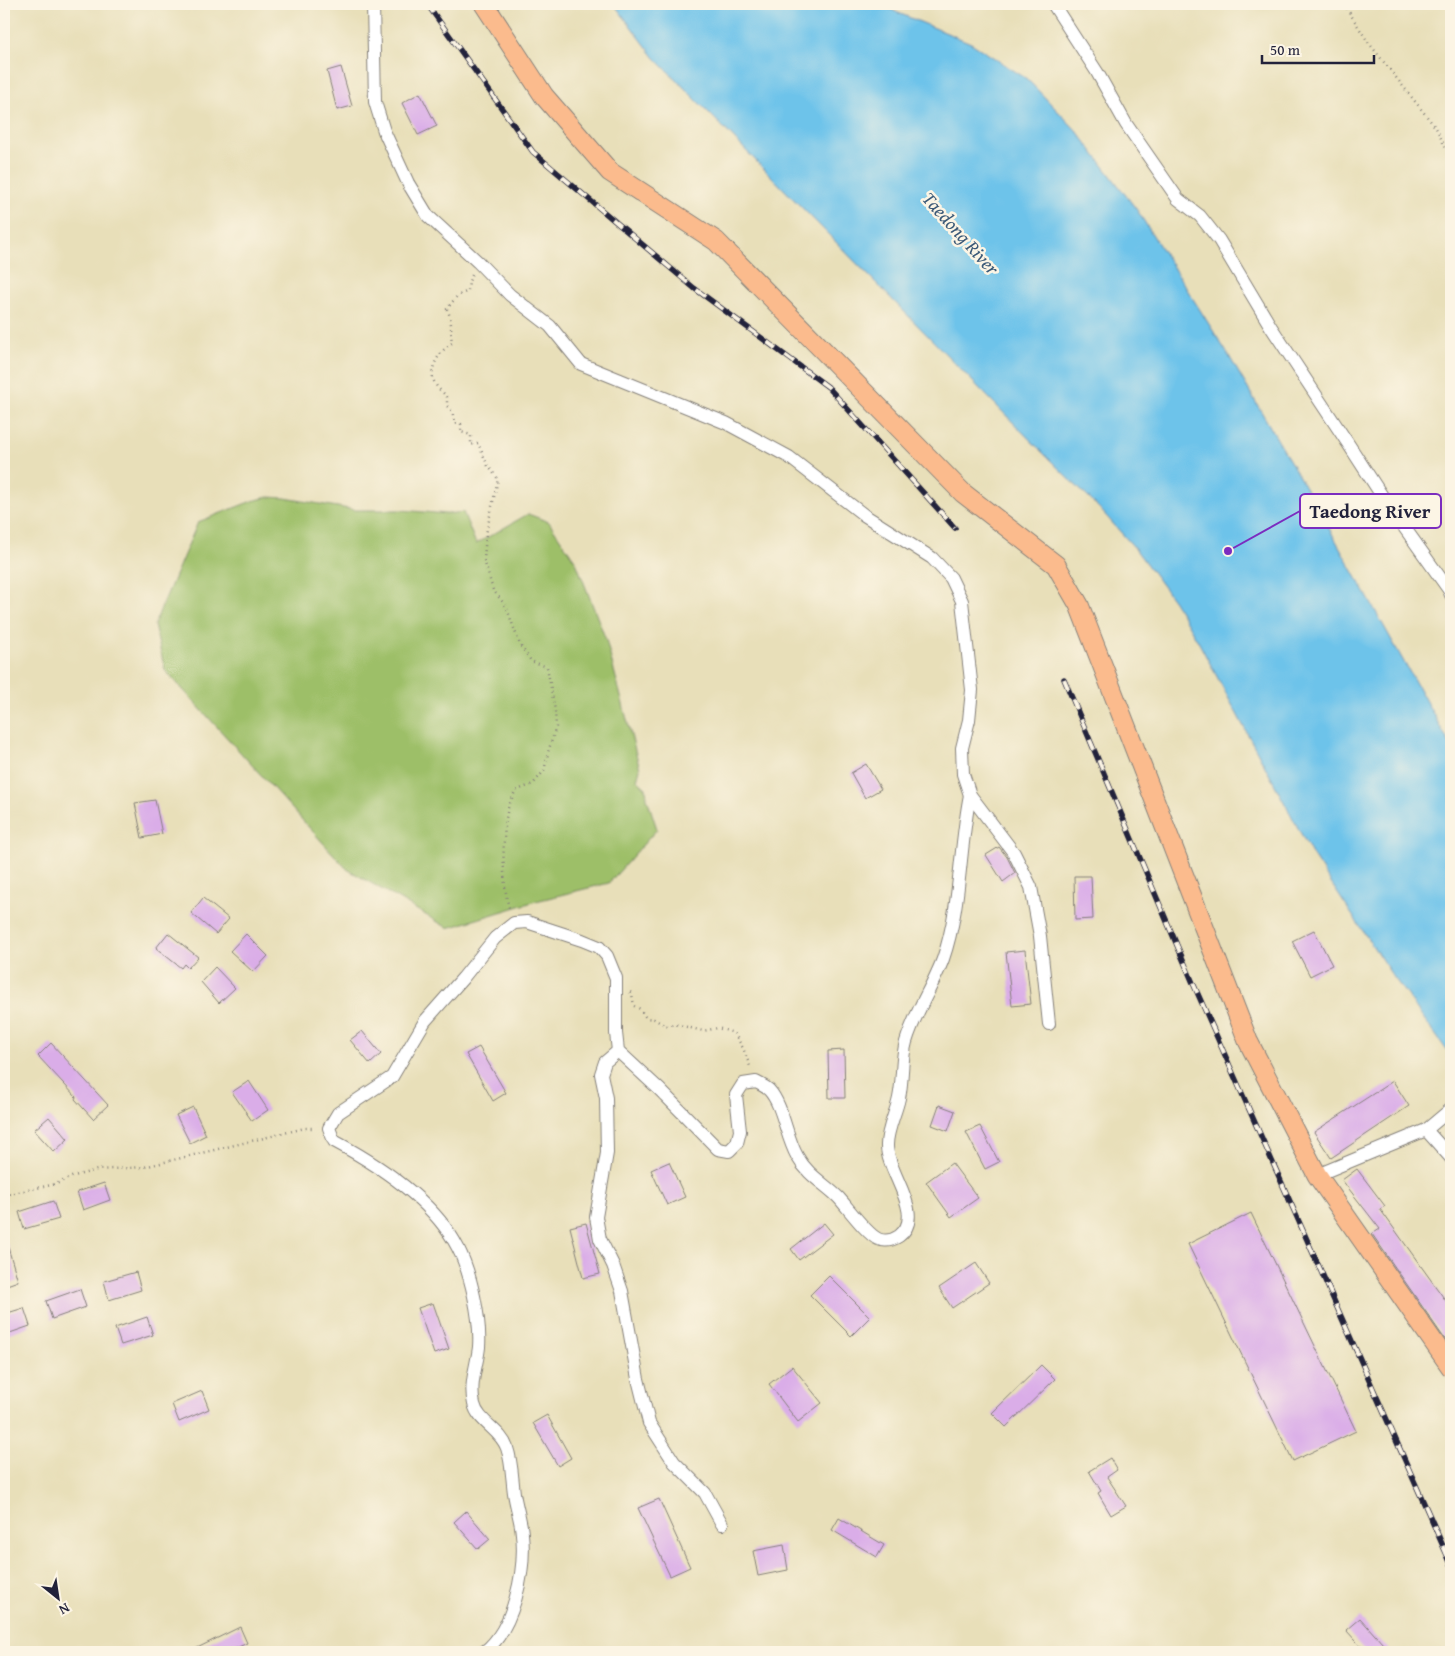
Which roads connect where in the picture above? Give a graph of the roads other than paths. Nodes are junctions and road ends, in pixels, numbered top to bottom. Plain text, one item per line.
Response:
1 (373, 4) edge
2 (484, 4) edge
3 (1053, 4) edge
4 (1451, 595) edge
5 (970, 795) junction
6 (1049, 1024) dead end
7 (618, 1051) junction
8 (1451, 1109) edge
9 (1426, 1130) junction
10 (1451, 1158) edge
11 (1317, 1175) junction
12 (1451, 1367) edge
13 (722, 1524) dead end
14 (484, 1652) edge

1 - 5 street
2 - 11 main road
3 - 4 street
5 - 6 street
5 - 7 street
7 - 13 street
7 - 14 street
8 - 9 street
9 - 10 street
9 - 11 street
11 - 12 main road

